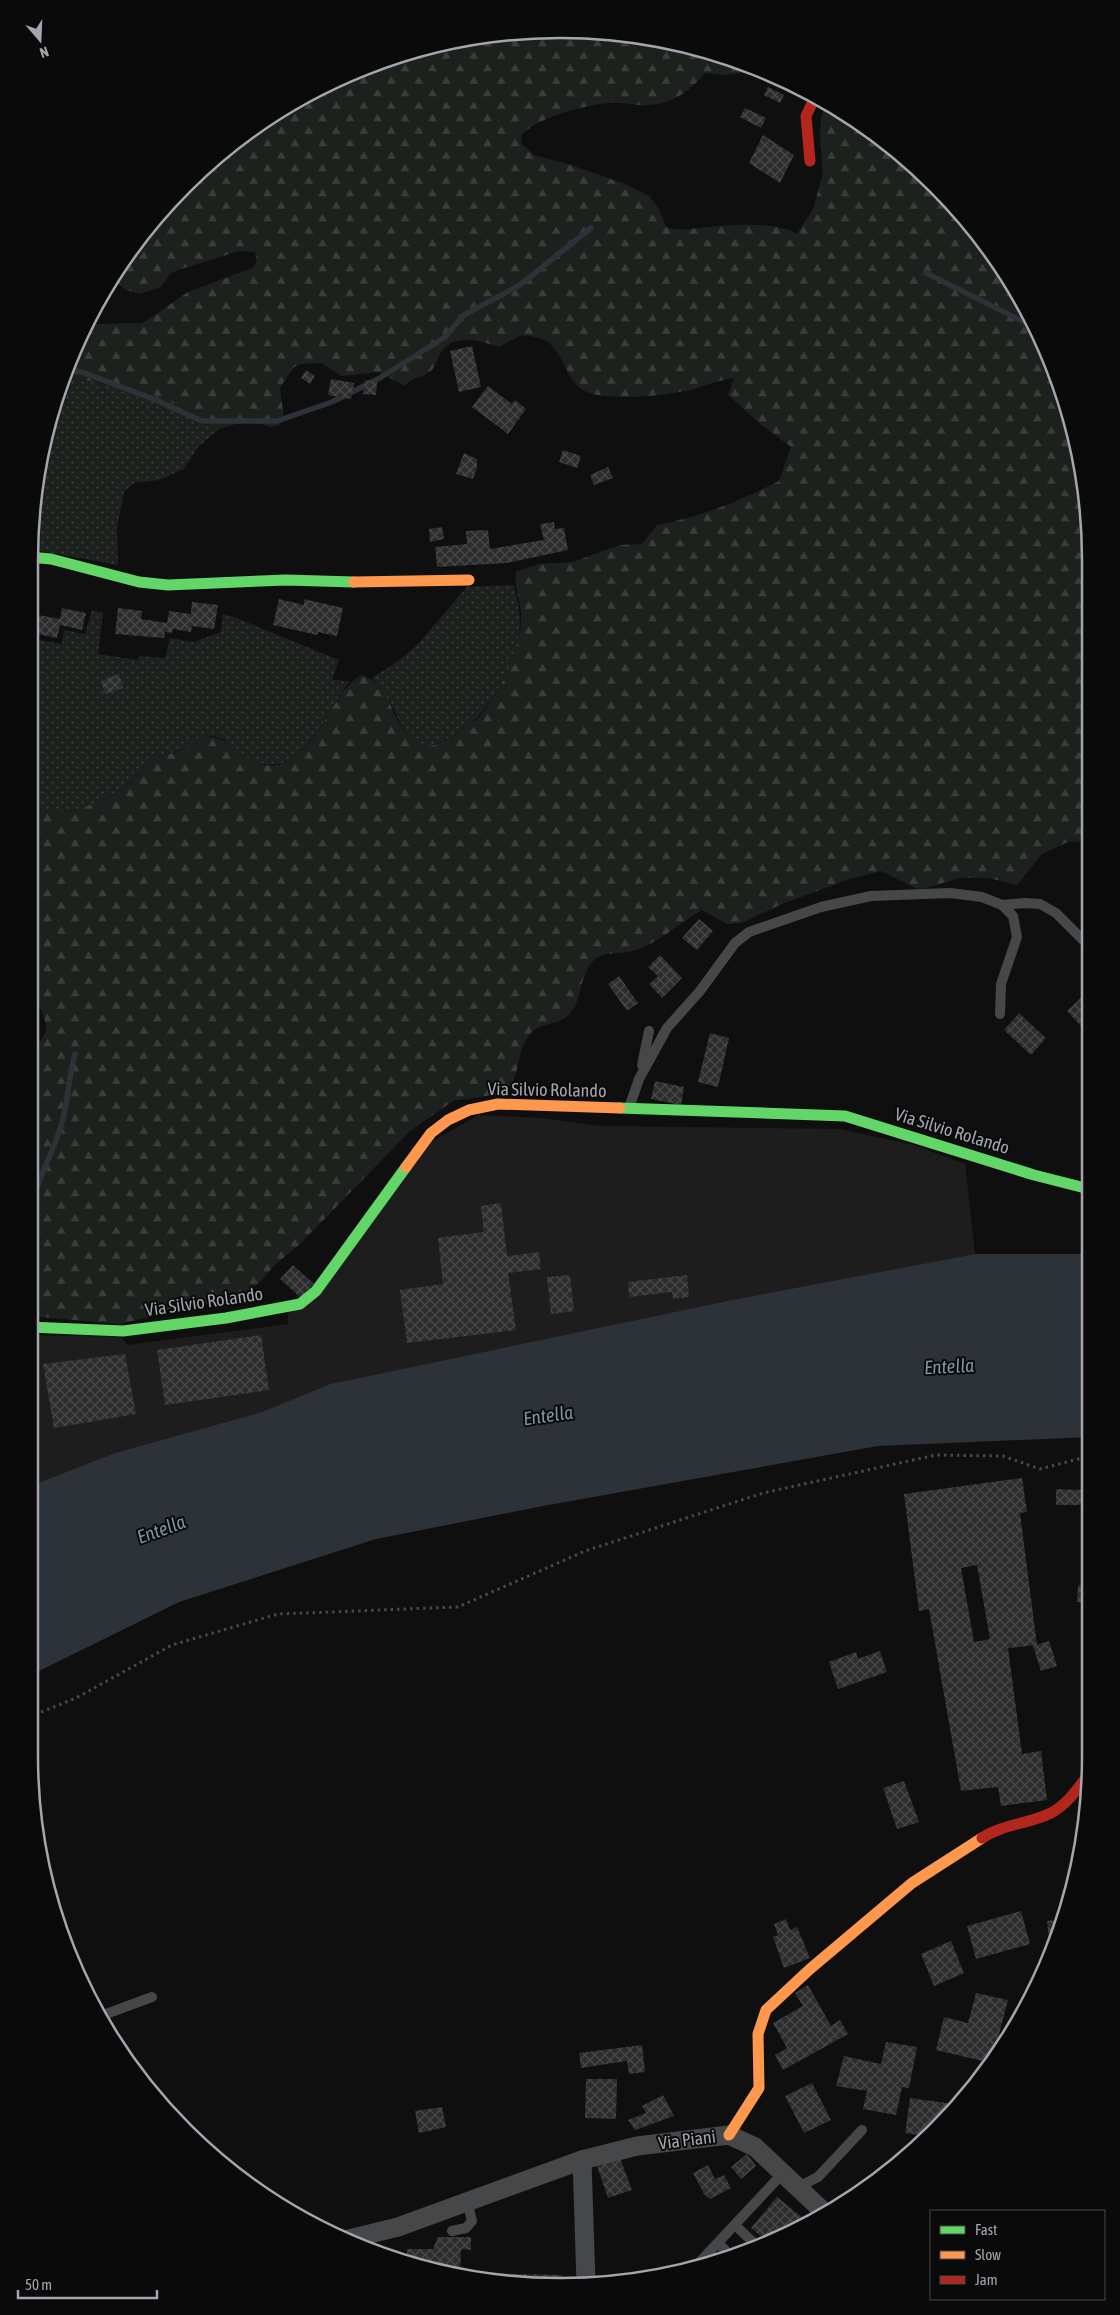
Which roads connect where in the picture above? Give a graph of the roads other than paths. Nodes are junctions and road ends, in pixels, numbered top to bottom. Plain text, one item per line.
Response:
1 (812, 103) edge
2 (810, 161) dead end
3 (38, 558) edge
4 (469, 580) dead end
5 (1002, 904) junction
6 (1082, 939) edge
7 (1000, 1014) dead end
8 (649, 1031) dead end
9 (639, 1079) junction
10 (629, 1109) junction
11 (1082, 1187) edge
12 (38, 1327) edge
13 (1081, 1784) edge
14 (152, 1997) dead end
15 (107, 2014) edge
16 (862, 2130) dead end
17 (729, 2135) junction
18 (582, 2160) junction
19 (783, 2173) junction
20 (798, 2187) junction
21 (467, 2201) junction
22 (821, 2207) edge
23 (735, 2225) junction
24 (452, 2231) dead end
25 (358, 2237) edge
26 (752, 2241) edge
27 (718, 2243) junction
28 (726, 2251) edge
29 (705, 2257) edge
30 (586, 2276) edge

1 - 2 street
3 - 4 street
5 - 6 lane
5 - 7 lane
5 - 9 lane
8 - 9 lane
9 - 10 lane
10 - 11 street, Via Silvio Rolando
10 - 12 street, Via Silvio Rolando
13 - 17 street
14 - 15 lane
16 - 20 lane
17 - 18 street, Via Piani
17 - 19 street, Via Piani
18 - 21 street, Via Piani
18 - 30 street
19 - 20 street, Via Piani
19 - 23 lane
20 - 22 street, Via Piani
21 - 24 lane
21 - 25 street, Via Piani
23 - 26 lane
23 - 27 lane
27 - 28 lane
27 - 29 lane

